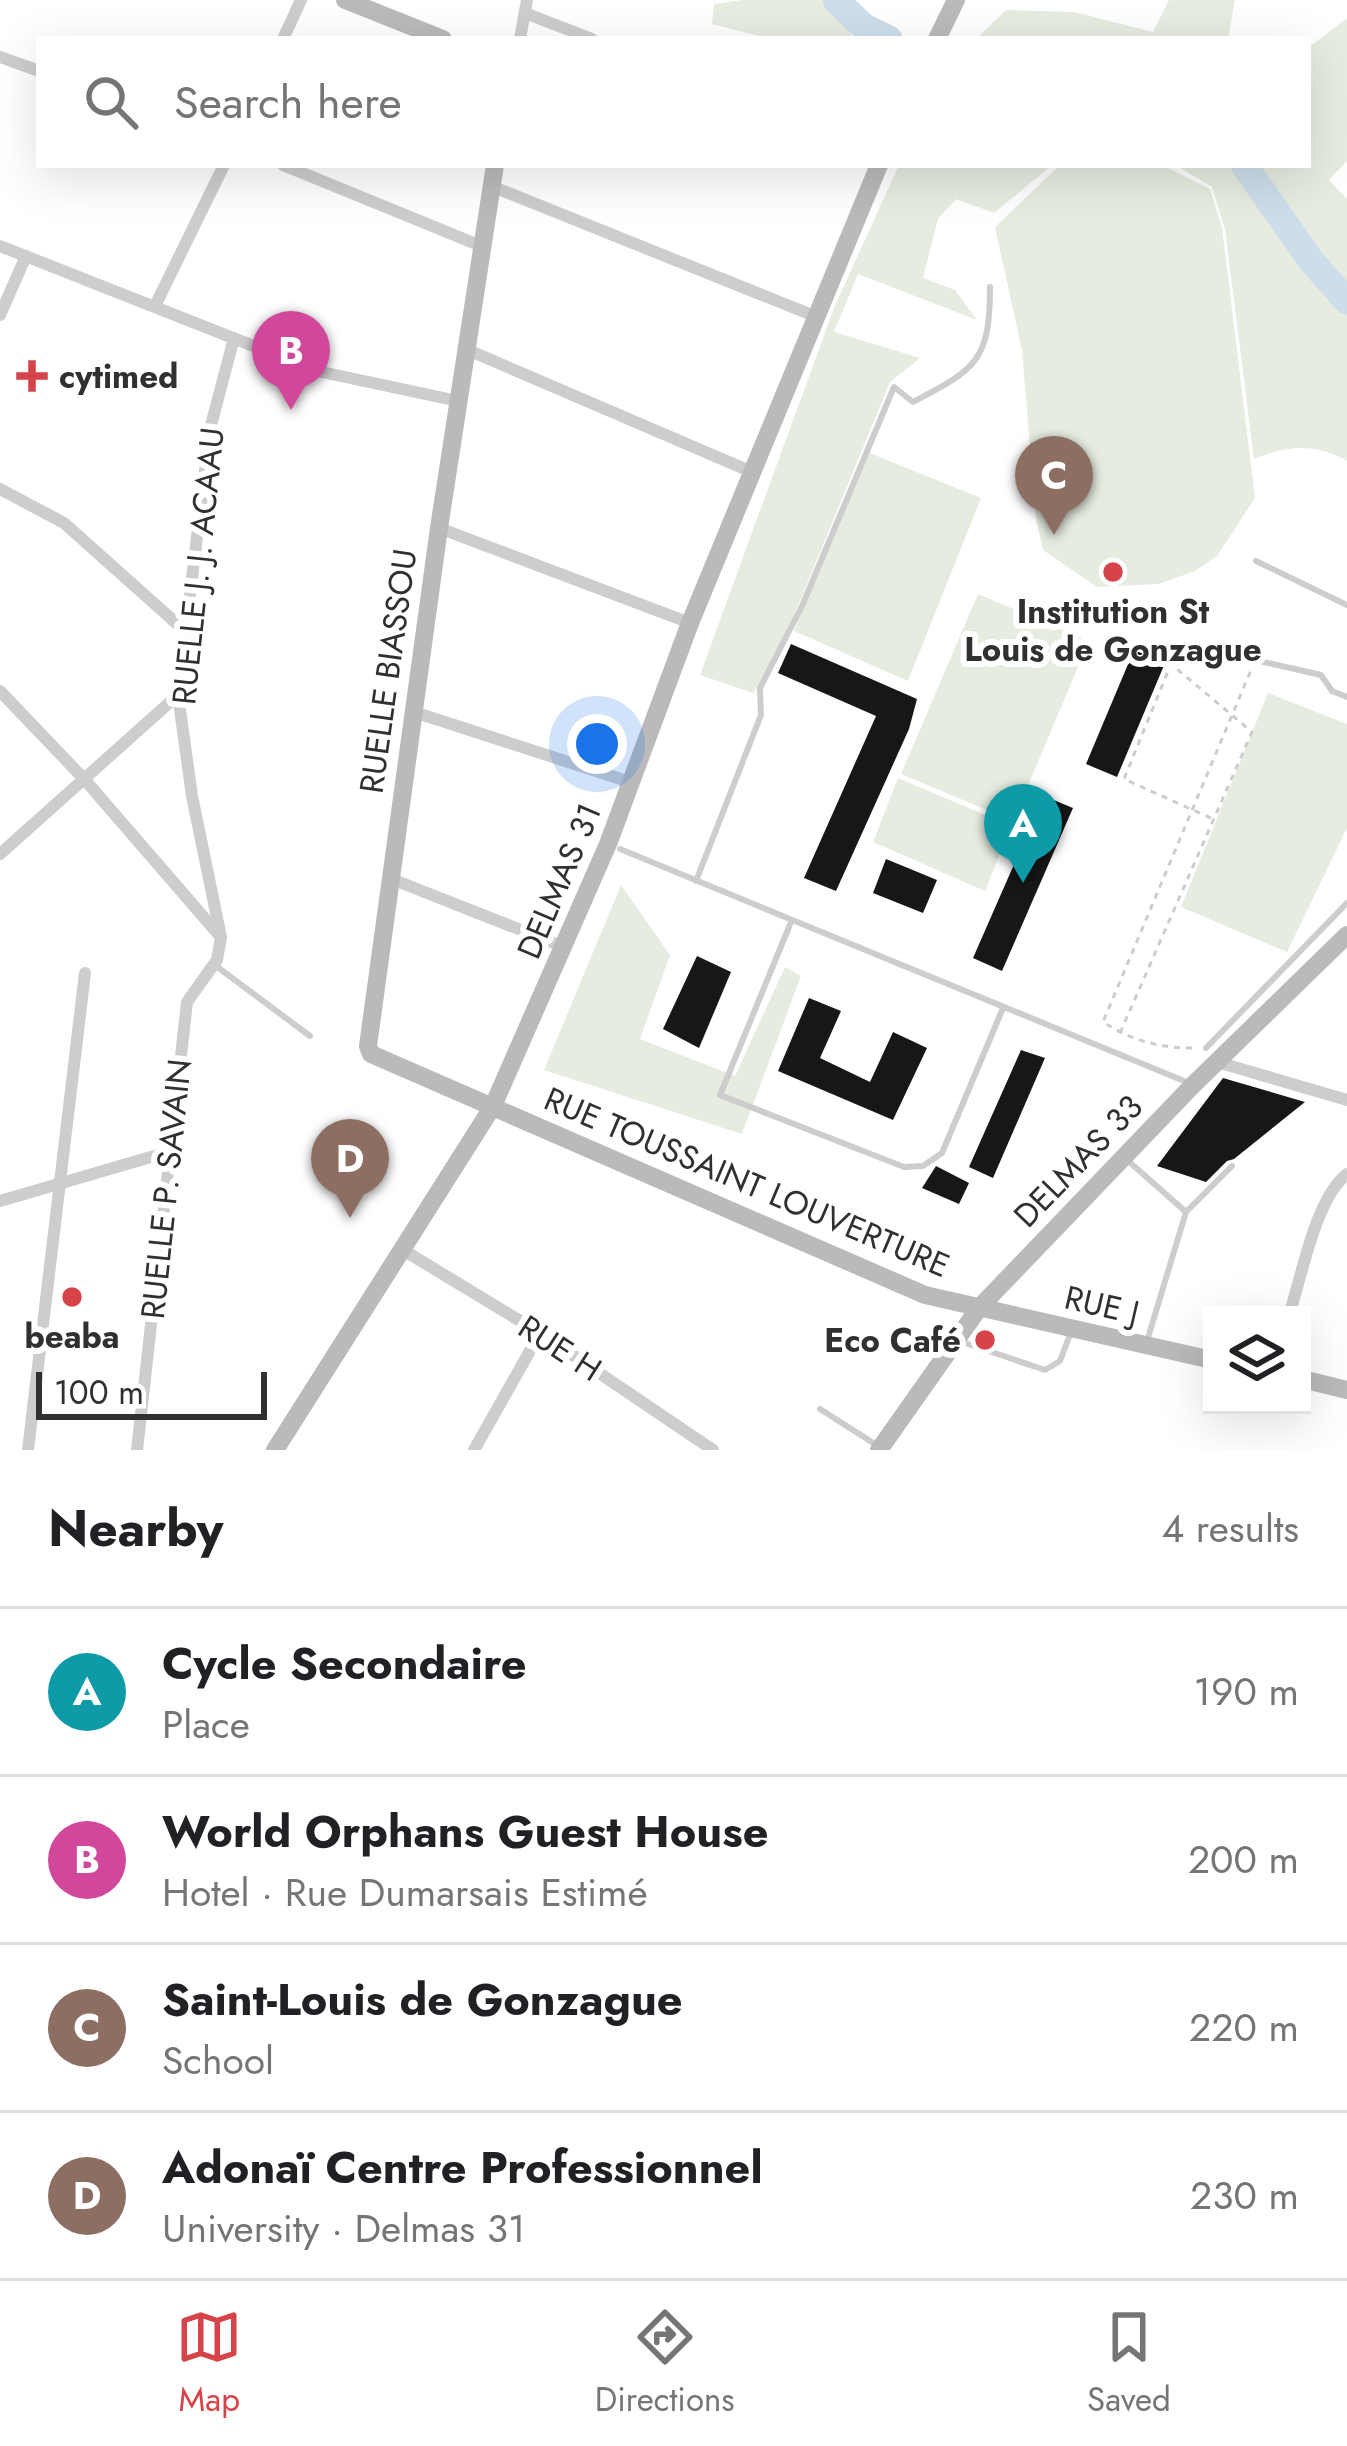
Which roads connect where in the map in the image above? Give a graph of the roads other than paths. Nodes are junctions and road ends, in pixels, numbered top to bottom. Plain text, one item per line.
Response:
1 (301, 0) edge
2 (345, 0) edge
3 (956, 0) edge
4 (526, 6) edge
5 (284, 36) edge
6 (435, 36) edge
7 (521, 36) edge
8 (586, 36) edge
9 (939, 36) edge
10 (0, 57) edge
11 (36, 70) edge
12 (223, 168) edge
13 (290, 168) edge
14 (494, 168) edge
15 (879, 168) edge
16 (491, 186) junction
17 (0, 246) edge
18 (481, 246) junction
19 (26, 256) junction
20 (990, 287) dead end
21 (155, 306) junction
22 (0, 315) edge
23 (817, 317) junction
24 (234, 338) junction
25 (467, 350) junction
26 (458, 400) junction
27 (752, 472) junction
28 (0, 489) edge
29 (439, 528) junction
30 (1256, 561) dead end
31 (1347, 605) edge
32 (690, 623) junction
33 (185, 631) junction
34 (1255, 660) road end
35 (0, 691) edge
36 (178, 694) junction
37 (1347, 697) edge
38 (414, 712) junction
39 (85, 780) junction
40 (632, 783) junction
41 (614, 846) junction
42 (0, 854) edge
43 (389, 878) junction
44 (696, 881) junction
45 (1347, 903) edge
46 (791, 922) junction
47 (1347, 935) edge
48 (220, 937) junction
49 (564, 947) junction
50 (214, 964) junction
51 (85, 973) dead end
52 (1003, 1008) junction
53 (310, 1036) dead end
54 (1211, 1055) junction
55 (1193, 1084) junction
56 (1347, 1100) edge
57 (494, 1106) junction
58 (168, 1153) junction
59 (1124, 1156) junction
60 (1232, 1166) dead end
61 (1347, 1174) edge
62 (58, 1185) junction
63 (0, 1201) edge
64 (1186, 1212) junction
65 (404, 1250) junction
66 (1292, 1306) edge
67 (979, 1307) junction
68 (1072, 1328) junction
69 (540, 1334) junction
70 (956, 1340) junction
71 (1146, 1346) junction
72 (1203, 1358) edge
73 (1311, 1381) edge
74 (1347, 1390) edge
75 (820, 1409) dead end
76 (879, 1449) edge
77 (28, 1450) edge
78 (137, 1450) edge
79 (275, 1450) edge
80 (474, 1450) edge
81 (713, 1450) edge

1 - 5 street
2 - 6 street
3 - 9 street
4 - 7 street
4 - 8 street
10 - 11 street
12 - 21 street
13 - 18 street
14 - 16 street, RUELLE BIASSOU
15 - 23 street, DELMAS 31
16 - 18 street, RUELLE BIASSOU
16 - 23 street
17 - 19 street
18 - 25 street, RUELLE BIASSOU
19 - 21 street
19 - 22 street
20 - 44 lane
21 - 24 street
23 - 27 street, DELMAS 31
24 - 26 street
24 - 33 street, RUELLE J. J. ACAAU
25 - 26 street, RUELLE BIASSOU
25 - 27 street
26 - 29 street, RUELLE BIASSOU
27 - 32 street, DELMAS 31
28 - 33 street
29 - 32 street
29 - 38 street, RUELLE BIASSOU
30 - 31 lane
32 - 40 street, DELMAS 31
33 - 36 street, RUELLE J. J. ACAAU
34 - 37 lane
35 - 39 street
36 - 39 street
36 - 48 street, RUELLE J. J. ACAAU
38 - 40 street
38 - 43 street, RUELLE BIASSOU
39 - 42 street
39 - 48 street
40 - 41 street, DELMAS 31
41 - 44 lane
41 - 49 street, DELMAS 31
43 - 49 street
43 - 57 street, RUELLE BIASSOU
44 - 46 lane
45 - 54 lane
46 - 52 lane
46 - 52 lane
47 - 54 street, DELMAS 33
48 - 50 street, RUELLE P. SAVAIN
49 - 57 street, DELMAS 31
50 - 53 lane
50 - 58 street, RUELLE P. SAVAIN
51 - 62 street
52 - 55 lane
54 - 55 street, DELMAS 33
54 - 56 street
55 - 59 street, DELMAS 33
57 - 65 street, DELMAS 31
57 - 67 street, RUE TOUSSAINT LOUVERTURE
58 - 62 street
58 - 78 street, RUELLE P. SAVAIN
59 - 64 lane
59 - 67 street, DELMAS 33
60 - 64 lane
61 - 66 street
62 - 63 street
62 - 77 street
64 - 71 lane
65 - 69 street, RUE H
65 - 79 street, DELMAS 31
67 - 68 street, RUE J
67 - 70 street, DELMAS 33
68 - 70 lane
68 - 71 street, RUE J
69 - 80 street
69 - 81 street, RUE H
70 - 76 street, DELMAS 33
71 - 72 street, RUE J
73 - 74 street
75 - 76 lane

